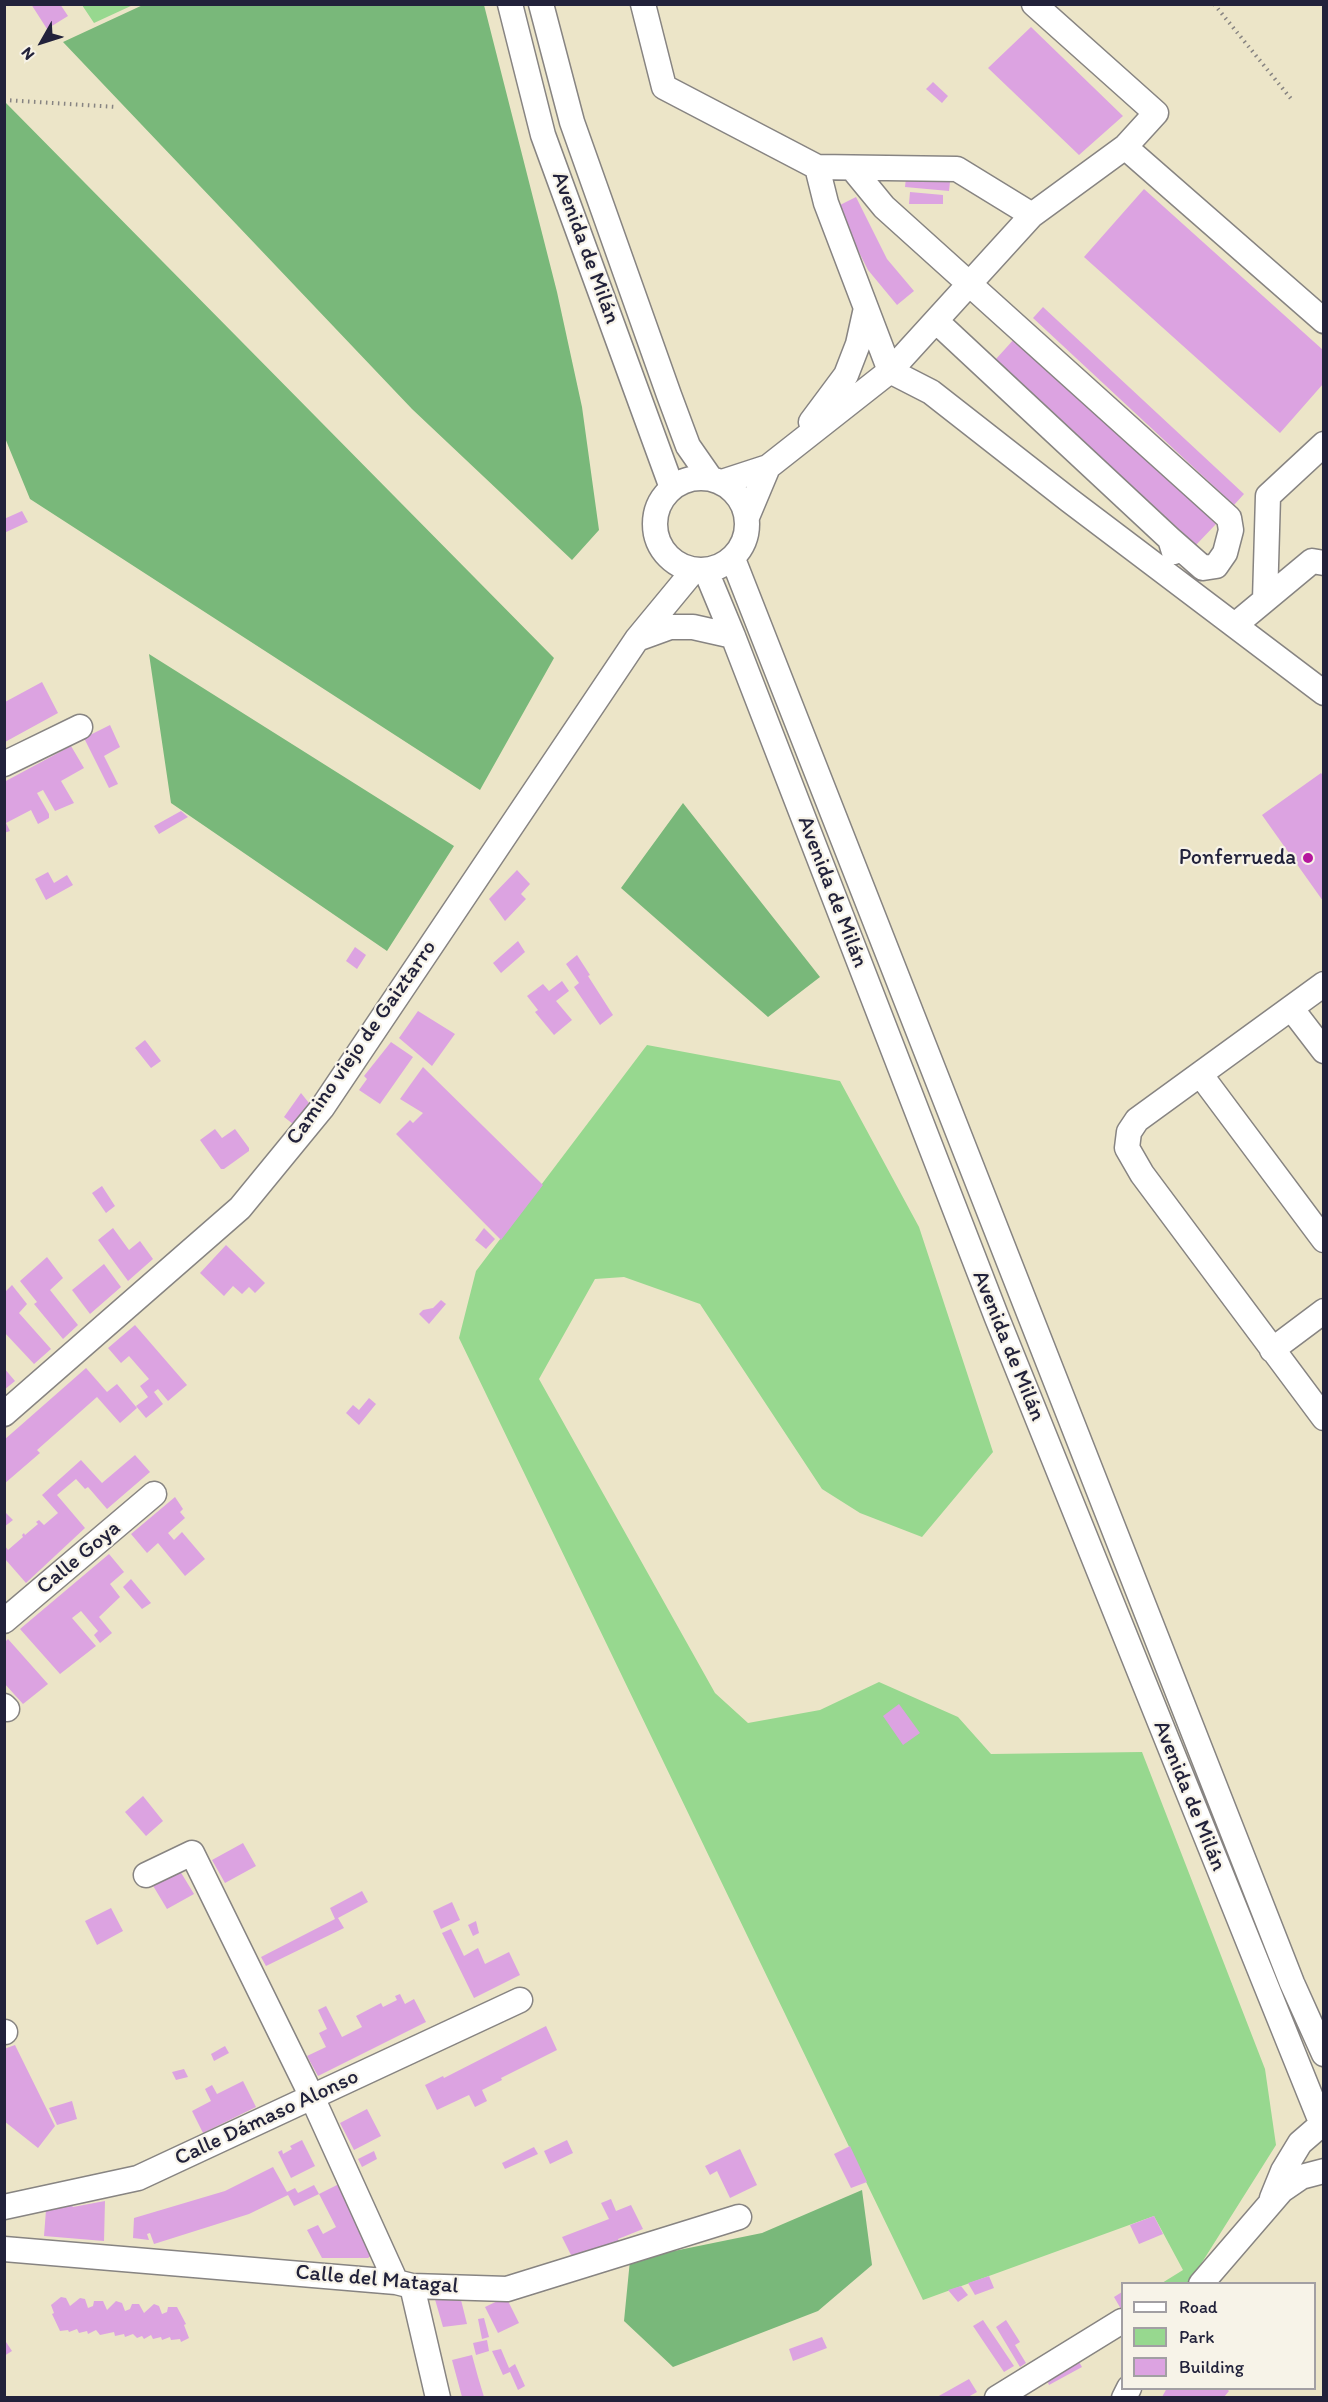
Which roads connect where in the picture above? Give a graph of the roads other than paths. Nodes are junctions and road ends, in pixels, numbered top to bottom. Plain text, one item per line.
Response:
1 (510, 4) edge
2 (541, 4) edge
3 (643, 4) edge
4 (1034, 4) edge
5 (1125, 147) junction
6 (818, 167) junction
7 (852, 168) junction
8 (1032, 216) junction
9 (968, 285) junction
10 (866, 308) junction
11 (936, 321) junction
12 (1323, 321) edge
13 (890, 371) junction
14 (1323, 444) edge
15 (774, 463) junction
16 (717, 480) junction
17 (672, 488) junction
18 (747, 517) junction
19 (1170, 539) junction
20 (668, 557) junction
21 (733, 559) junction
22 (1323, 562) edge
23 (700, 571) junction
24 (1184, 586) junction
25 (1265, 600) junction
26 (654, 615) junction
27 (1235, 624) junction
28 (733, 636) junction
29 (637, 639) junction
30 (1323, 693) edge
31 (80, 727) dead end
32 (4, 764) edge
33 (1323, 984) edge
34 (1290, 1008) junction
35 (1323, 1051) edge
36 (1200, 1074) junction
37 (1323, 1240) edge
38 (1323, 1311) edge
39 (1272, 1350) junction
40 (4, 1414) edge
41 (1323, 1418) edge
42 (154, 1494) dead end
43 (4, 1621) edge
44 (146, 1875) dead end
45 (1292, 1983) junction
46 (520, 2000) dead end
47 (1323, 2021) edge
48 (1323, 2054) edge
49 (312, 2097) junction
50 (1319, 2119) edge
51 (1323, 2159) edge
52 (1323, 2170) edge
53 (1270, 2203) junction
54 (4, 2207) edge
55 (739, 2217) dead end
56 (5, 2247) edge
57 (1202, 2282) edge
58 (404, 2284) junction
59 (1121, 2323) edge
60 (438, 2397) edge
61 (997, 2397) edge

1 - 17 street, Avenida de Milán
2 - 16 street, Avenida de Milán
3 - 6 street
4 - 5 street
5 - 8 street
5 - 12 street
6 - 7 street
6 - 10 street
7 - 8 street
7 - 9 street
8 - 9 street
9 - 11 street
9 - 19 street
10 - 13 street
10 - 15 street
11 - 13 street
11 - 19 street
13 - 15 street
13 - 24 street
14 - 25 street
15 - 16 street
15 - 18 street
16 - 17 street
16 - 18 street
17 - 20 street
18 - 21 street
19 - 24 street
20 - 23 street
20 - 26 street, Camino viejo de Gaiztarro
21 - 23 street
21 - 45 street, Avenida de Milán
22 - 25 street
23 - 26 street, Camino viejo de Gaiztarro
23 - 28 street, Avenida de Milán
24 - 27 street
25 - 27 street
26 - 29 street, Camino viejo de Gaiztarro
27 - 30 street
28 - 29 street
28 - 50 street, Avenida de Milán
29 - 40 street, Camino viejo de Gaiztarro
31 - 32 street
33 - 34 street
34 - 35 street
34 - 36 street
36 - 37 street
36 - 39 street
38 - 39 street
39 - 41 street
42 - 43 street, Calle Goya
44 - 49 street
45 - 47 street
45 - 48 street, Avenida de Milán
46 - 49 street, Calle Dámaso Alonso
49 - 54 street, Calle Dámaso Alonso
49 - 58 street
50 - 51 street, Avenida de Milán
50 - 53 street
52 - 53 street
53 - 57 street
55 - 58 street, Calle del Matagal
56 - 58 street, Calle del Matagal
58 - 60 street
59 - 61 street

